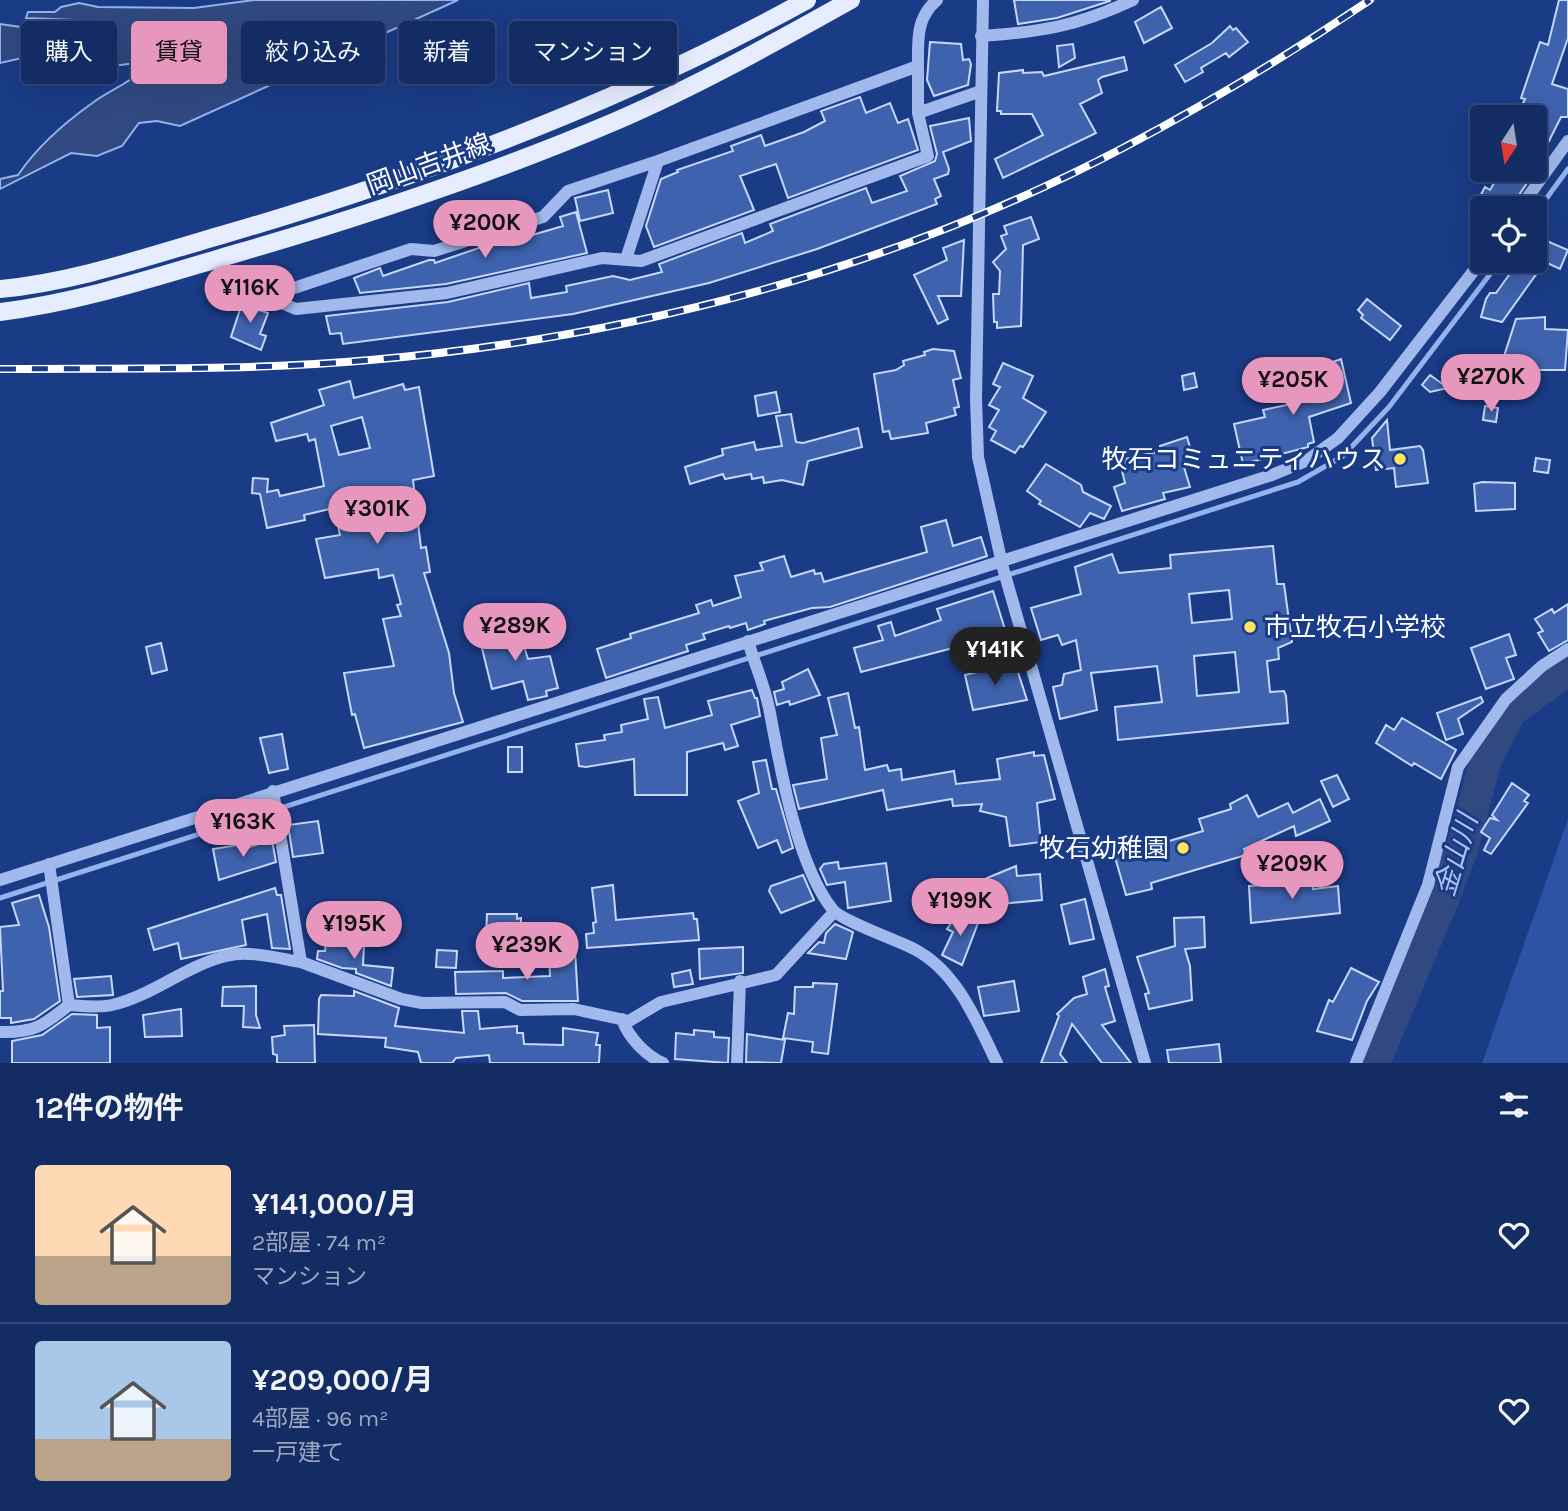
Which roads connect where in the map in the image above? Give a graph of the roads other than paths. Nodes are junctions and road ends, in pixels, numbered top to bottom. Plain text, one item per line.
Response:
1 (807, 0) edge
2 (851, 0) edge
3 (937, 0) edge
4 (983, 0) edge
5 (1133, 0) edge
6 (981, 36) junction
7 (918, 65) junction
8 (981, 90) junction
9 (918, 113) junction
10 (1568, 141) edge
11 (658, 162) junction
12 (1529, 196) edge
13 (626, 259) junction
14 (1472, 273) edge
15 (0, 289) edge
16 (0, 312) edge
17 (1004, 573) junction
18 (1568, 649) edge
19 (751, 652) junction
20 (275, 804) junction
21 (51, 875) junction
22 (0, 880) edge
23 (834, 912) junction
24 (300, 961) junction
25 (740, 981) junction
26 (69, 1005) junction
27 (622, 1019) junction
28 (0, 1032) edge
29 (663, 1063) edge
30 (737, 1063) edge
31 (997, 1063) edge
32 (1145, 1063) edge
33 (1356, 1063) edge

1 - 15 main road, 岡山吉井線
2 - 16 main road, 岡山吉井線
3 - 7 street
4 - 6 street
5 - 6 street
6 - 8 street
7 - 9 street
7 - 11 street
8 - 9 street
8 - 17 street
9 - 13 street
10 - 12 street
11 - 13 street
11 - 13 street
14 - 17 street
17 - 19 street
17 - 32 street
18 - 33 street
19 - 20 street
19 - 23 street
20 - 21 street
20 - 24 street
21 - 22 street
21 - 26 street
23 - 25 street
23 - 31 street
24 - 26 street
24 - 27 street
25 - 27 street
25 - 30 street
26 - 28 street
27 - 29 street

